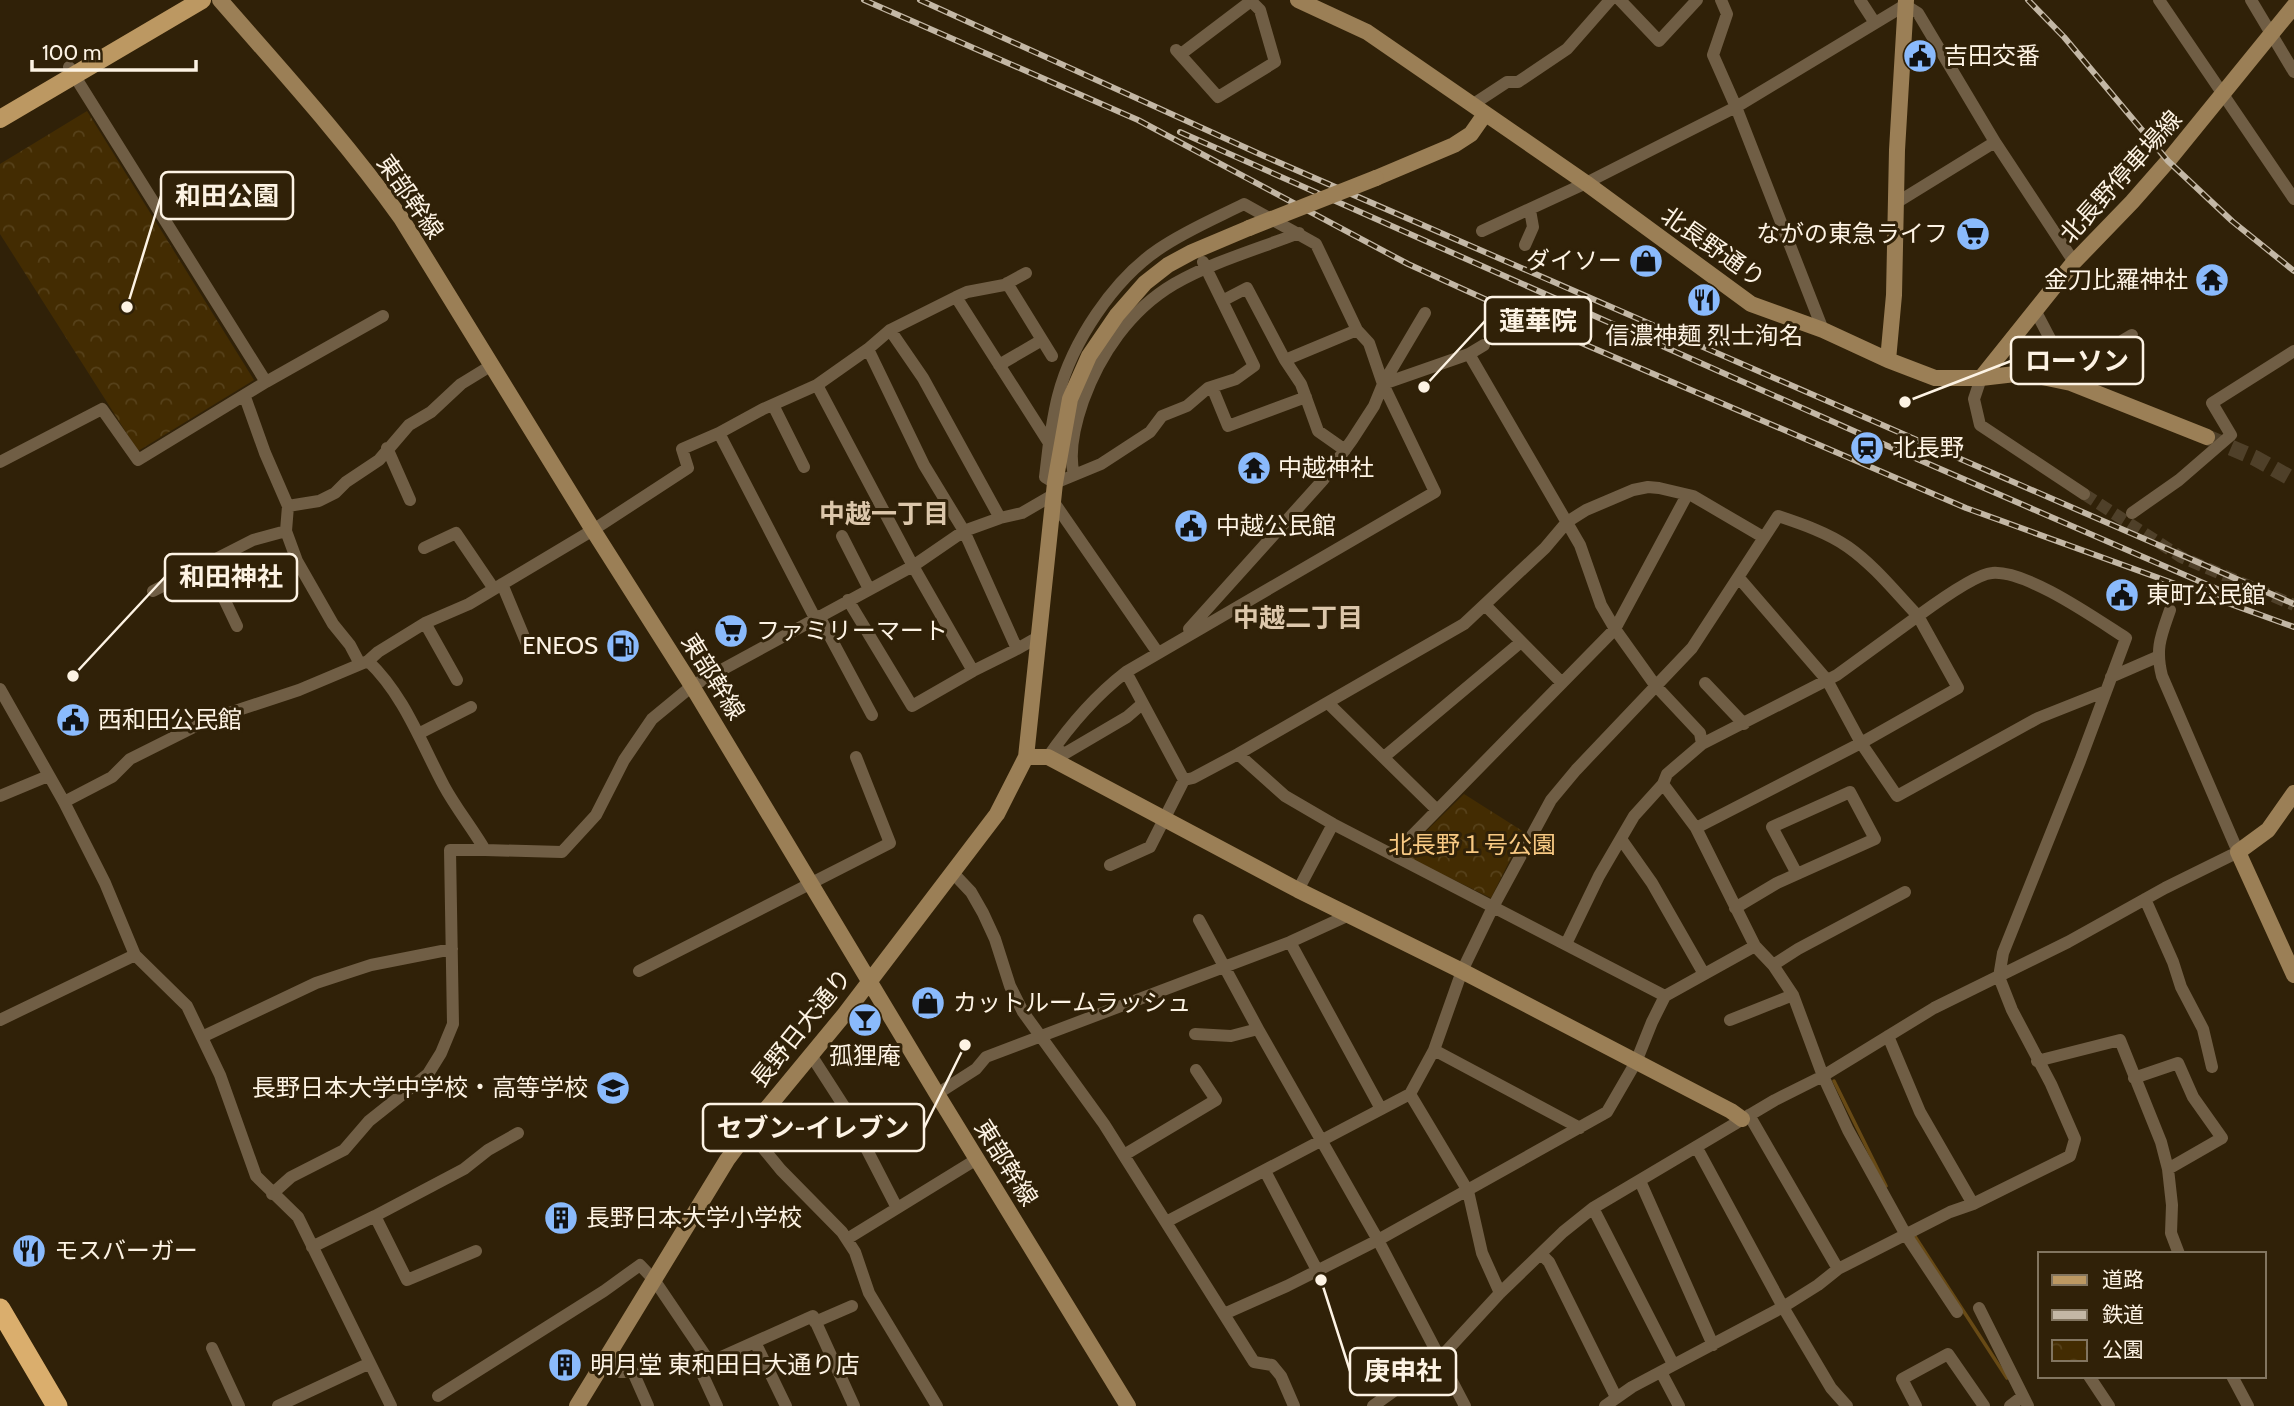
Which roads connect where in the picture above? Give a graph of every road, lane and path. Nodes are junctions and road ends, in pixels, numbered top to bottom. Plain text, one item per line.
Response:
1 (182, 0) edge
2 (202, 0) edge
3 (220, 0) edge
4 (1250, 0) edge
5 (1298, 0) edge
6 (1610, 0) edge
7 (1620, 0) edge
8 (1697, 0) edge
9 (1721, 0) edge
10 (1860, 0) edge
11 (2159, 0) edge
12 (2250, 0) edge
13 (1905, 3) edge
14 (2294, 6) edge
15 (1875, 23) junction
16 (2271, 36) junction
17 (72, 71) junction
18 (2294, 72) edge
19 (2223, 95) junction
20 (1736, 107) junction
21 (0, 108) edge
22 (1478, 110) junction
23 (0, 119) edge
24 (1996, 142) junction
25 (1586, 183) junction
26 (2294, 199) edge
27 (1896, 203) junction
28 (1530, 210) junction
29 (1482, 231) dead end
30 (1299, 233) junction
31 (1525, 245) dead end
32 (2074, 262) junction
33 (1204, 266) junction
34 (1026, 273) dead end
35 (1007, 283) junction
36 (956, 297) junction
37 (1222, 301) junction
38 (2035, 310) junction
39 (1425, 313) dead end
40 (383, 316) dead end
41 (890, 330) junction
42 (1357, 330) junction
43 (1823, 330) junction
44 (2132, 335) dead end
45 (1042, 340) junction
46 (1484, 345) dead end
47 (868, 349) junction
48 (2294, 351) edge
49 (1469, 354) junction
50 (1052, 356) dead end
51 (1285, 360) junction
52 (1888, 360) junction
53 (492, 365) junction
54 (999, 365) junction
55 (1981, 377) junction
56 (266, 382) junction
57 (1383, 384) junction
58 (817, 385) junction
59 (1212, 387) junction
60 (244, 397) junction
61 (1306, 397) junction
62 (773, 405) junction
63 (719, 433) junction
64 (2207, 437) tunnel mouth
65 (1049, 443) junction
66 (387, 448) junction
67 (1345, 450) junction
68 (0, 462) edge
69 (804, 467) dead end
70 (1074, 475) junction
71 (1054, 493) junction
72 (2084, 494) tunnel mouth
73 (1687, 495) junction
74 (410, 500) dead end
75 (288, 506) junction
76 (2132, 513) dead end
77 (1000, 518) junction
78 (1567, 522) junction
79 (593, 530) junction
80 (286, 531) junction
81 (964, 531) junction
82 (842, 536) dead end
83 (1763, 537) junction
84 (424, 548) dead end
85 (208, 563) junction
86 (913, 566) junction
87 (1739, 578) junction
88 (498, 587) junction
89 (869, 589) junction
90 (153, 591) dead end
91 (848, 600) junction
92 (1485, 605) junction
93 (2170, 610) dead end
94 (1919, 616) junction
95 (817, 617) junction
96 (425, 623) junction
97 (237, 626) dead end
98 (1189, 629) dead end
99 (1615, 629) junction
100 (1040, 636) junction
101 (1521, 642) junction
102 (527, 644) dead end
103 (1017, 649) junction
104 (1158, 653) junction
105 (2157, 657) junction
106 (364, 663) junction
107 (973, 671) junction
108 (1126, 672) junction
109 (2112, 677) junction
110 (457, 680) dead end
111 (1827, 680) junction
112 (1562, 682) junction
113 (1705, 682) dead end
114 (1655, 685) junction
115 (692, 686) junction
116 (0, 689) edge
117 (2106, 691) junction
118 (1328, 703) junction
119 (1142, 704) junction
120 (471, 707) dead end
121 (873, 715) dead end
122 (1744, 724) junction
123 (418, 734) junction
124 (1861, 743) junction
125 (1702, 744) junction
126 (1052, 752) junction
127 (1238, 754) junction
128 (856, 757) dead end
129 (1026, 757) junction
130 (1384, 757) junction
131 (48, 776) junction
132 (1184, 780) junction
133 (1662, 784) junction
134 (2294, 793) edge
135 (0, 796) edge
136 (64, 802) junction
137 (1437, 810) junction
138 (1165, 819) junction
139 (1333, 824) junction
140 (1696, 828) junction
141 (1621, 839) junction
142 (485, 849) junction
143 (2238, 852) junction
144 (1395, 856) junction
145 (1110, 864) dead end
146 (953, 873) junction
147 (1797, 874) junction
148 (812, 884) junction
149 (1298, 890) junction
150 (1905, 892) dead end
151 (2145, 899) junction
152 (1493, 907) junction
153 (1735, 908) junction
154 (1349, 915) junction
155 (1199, 920) dead end
156 (1290, 942) junction
157 (1566, 944) junction
158 (1755, 946) junction
159 (452, 949) junction
160 (135, 955) junction
161 (1773, 965) junction
162 (1225, 966) junction
163 (639, 971) dead end
164 (1462, 971) junction
165 (1704, 974) junction
166 (2294, 975) edge
167 (1999, 977) junction
168 (869, 980) junction
169 (1793, 995) junction
170 (1665, 996) junction
171 (0, 1020) edge
172 (1730, 1020) dead end
173 (1258, 1029) junction
174 (1195, 1034) dead end
175 (1041, 1035) junction
176 (1888, 1036) junction
177 (202, 1037) junction
178 (1434, 1050) junction
179 (811, 1055) junction
180 (2037, 1061) junction
181 (1636, 1062) junction
182 (2212, 1068) dead end
183 (1196, 1070) dead end
184 (1823, 1076) junction
185 (2134, 1078) junction
186 (937, 1094) junction
187 (1410, 1094) junction
188 (1381, 1109) junction
189 (1745, 1117) junction
190 (1580, 1128) junction
191 (748, 1131) junction
192 (518, 1133) dead end
193 (1321, 1142) junction
194 (1697, 1148) junction
195 (1124, 1155) junction
196 (977, 1159) junction
197 (2168, 1169) junction
198 (1265, 1171) junction
199 (1640, 1181) junction
200 (1468, 1191) junction
201 (272, 1194) junction
202 (1973, 1204) junction
203 (897, 1208) junction
204 (1592, 1208) junction
205 (375, 1216) junction
206 (1166, 1222) junction
207 (1910, 1232) junction
208 (847, 1239) junction
209 (1378, 1240) junction
210 (312, 1247) junction
211 (475, 1251) dead end
212 (2178, 1252) edge
213 (1541, 1254) junction
214 (1838, 1269) junction
215 (1317, 1270) junction
216 (655, 1281) junction
217 (1500, 1293) junction
218 (852, 1306) dead end
219 (1783, 1307) junction
220 (1979, 1308) dead end
221 (1957, 1312) dead end
222 (1224, 1314) junction
223 (2, 1317) edge
224 (816, 1322) junction
225 (755, 1342) junction
226 (1713, 1345) junction
227 (212, 1348) dead end
228 (610, 1355) junction
229 (1440, 1358) junction
230 (370, 1363) junction
231 (1673, 1364) junction
232 (699, 1367) junction
233 (1661, 1372) junction
234 (2090, 1378) edge
235 (2233, 1378) edge
236 (438, 1396) dead end
237 (1611, 1401) edge
238 (2026, 1401) edge
239 (57, 1406) edge
240 (239, 1406) edge
241 (278, 1406) edge
242 (391, 1406) edge
243 (577, 1406) edge
244 (648, 1406) edge
245 (717, 1406) edge
246 (786, 1406) edge
247 (854, 1406) edge
248 (937, 1406) edge
249 (1128, 1406) edge
250 (1294, 1406) edge
251 (1373, 1406) edge
252 (1465, 1406) edge
253 (1679, 1406) edge
254 (1847, 1406) edge
255 (1916, 1406) edge
256 (1984, 1406) edge
257 (2010, 1406) edge
258 (2109, 1406) edge
259 (2248, 1406) edge

1 - 17 main road
2 - 17 main road
3 - 53 street, 東部幹線
4 - 4 street
5 - 22 street, 北長野通り
6 - 22 street
7 - 8 street
9 - 20 street
10 - 15 street
11 - 19 street
12 - 16 street
13 - 15 street
13 - 24 street
13 - 27 street
14 - 16 street, 北長野停車場線
15 - 20 street
16 - 18 street
16 - 19 street, 北長野停車場線
17 - 21 main road
17 - 23 main road
17 - 56 street
19 - 26 street
19 - 32 street, 北長野停車場線
20 - 25 street
20 - 43 street
22 - 25 street, 北長野通り
22 - 71 street, bridge
24 - 27 street
24 - 32 street
25 - 28 street
25 - 43 street, 北長野通り
27 - 52 street
28 - 29 street
28 - 31 street
30 - 33 street
30 - 42 street
30 - 65 street
32 - 38 street, 北長野停車場線
33 - 37 street
33 - 70 street
34 - 35 street
35 - 36 street
35 - 45 street
36 - 41 street
36 - 54 street
37 - 51 street
37 - 59 street
38 - 44 street
38 - 55 street, 北長野停車場線
39 - 57 street
40 - 56 street
41 - 47 street
41 - 77 street
42 - 51 street
42 - 57 street
43 - 52 street, 北長野通り
45 - 50 street
45 - 54 street
46 - 49 street
47 - 58 street
47 - 81 street
48 - 76 street
49 - 57 street
49 - 78 street
51 - 61 street
52 - 55 street, 北長野通り
53 - 66 street
53 - 79 street, 東部幹線
54 - 65 street
55 - 64 street, 北長野通り
55 - 72 street
56 - 60 street
57 - 67 street
57 - 104 street
58 - 62 street
58 - 86 street
59 - 61 street
59 - 70 street
60 - 68 street
60 - 75 street
61 - 67 street
62 - 63 street
62 - 69 street
63 - 79 street
63 - 95 street
65 - 71 street
66 - 74 street
66 - 75 street
67 - 98 street
70 - 71 street
71 - 77 street
71 - 100 street
71 - 104 street
73 - 78 street
73 - 83 street
73 - 99 street
75 - 80 street
77 - 81 street
78 - 92 street
78 - 99 street
79 - 88 street
79 - 115 street, 東部幹線
80 - 85 street
80 - 106 street
81 - 86 street
81 - 103 street
82 - 89 street
83 - 87 street
83 - 94 street
84 - 88 street
85 - 90 street
85 - 97 street
86 - 89 street
86 - 107 street
87 - 111 street
87 - 114 street
88 - 96 street
88 - 102 street
89 - 91 street
91 - 95 street
91 - 107 street
92 - 101 street
92 - 118 street
93 - 105 street
94 - 109 street
94 - 111 street
94 - 124 street
95 - 115 street
95 - 121 street
96 - 106 street
96 - 110 street
99 - 112 street
99 - 114 street
100 - 103 street
100 - 129 street
101 - 112 street
101 - 130 street
103 - 107 street
104 - 108 street
105 - 109 street
105 - 143 street
106 - 123 street
106 - 136 street
108 - 119 street
108 - 126 street
109 - 117 street
111 - 122 street
111 - 124 street
112 - 137 street
113 - 122 street
114 - 125 street
114 - 152 street
115 - 142 street
115 - 148 street, 東部幹線
116 - 131 street
117 - 124 street
117 - 167 street
118 - 127 street
118 - 130 street
119 - 126 street
119 - 132 street
120 - 123 street
122 - 125 street
123 - 142 street
124 - 140 street
125 - 133 street
126 - 129 street
126 - 138 street
127 - 132 street
127 - 139 street
128 - 148 street
129 - 146 street, 長野日大通り
130 - 137 street
131 - 135 street
131 - 136 street
132 - 138 street
133 - 140 street
133 - 141 street
134 - 143 street
136 - 160 street
137 - 144 street
138 - 145 street
138 - 149 street
139 - 144 street
139 - 149 street
140 - 153 street
141 - 157 street
141 - 165 street
142 - 159 street
143 - 151 street
143 - 166 street
144 - 152 street
146 - 168 street, 長野日大通り
146 - 175 street
147 - 147 street
147 - 153 street
148 - 163 street
148 - 168 street, 東部幹線
149 - 154 street
150 - 161 street
151 - 167 street
151 - 182 street
152 - 157 street
152 - 164 street
153 - 158 street
154 - 156 street
154 - 164 street
155 - 162 street
156 - 162 street
156 - 188 street
157 - 170 street
158 - 161 street
158 - 165 street
159 - 177 street
159 - 201 street
160 - 171 street
160 - 177 street
161 - 169 street
162 - 173 street
162 - 175 street
164 - 178 street
164 - 181 street
165 - 170 street
167 - 176 street
167 - 180 street
168 - 179 street, 長野日大通り
168 - 186 street, 東部幹線
169 - 172 street
169 - 184 street
170 - 181 street
173 - 174 street
173 - 193 street
175 - 186 street
175 - 195 street
176 - 184 street
176 - 202 street
177 - 201 street
178 - 187 street
178 - 190 street
179 - 191 street, 長野日大通り
179 - 203 street
180 - 185 street
180 - 202 street
181 - 189 street
181 - 190 street
183 - 195 street
184 - 189 street
184 - 207 street
185 - 197 street
185 - 197 street
186 - 196 street, 東部幹線
187 - 188 street
187 - 200 street
188 - 193 street
189 - 194 street
189 - 214 street
190 - 200 street
191 - 208 street
191 - 216 street, 長野日大通り
192 - 205 street
193 - 198 street
193 - 209 street
194 - 199 street
194 - 219 street
195 - 206 street
196 - 203 street
196 - 249 street, 東部幹線
197 - 212 street
198 - 206 street
198 - 215 street
199 - 204 street
199 - 226 street
200 - 209 street
200 - 217 street
201 - 210 street
202 - 207 street
203 - 208 street
204 - 213 street
204 - 231 street
205 - 210 street
205 - 211 street
206 - 222 street
207 - 214 street
207 - 221 street
208 - 248 street
209 - 215 street
209 - 229 street
210 - 230 street
213 - 217 street
213 - 237 street
214 - 219 street
215 - 222 street
216 - 228 street, 長野日大通り
216 - 232 street
216 - 236 street
217 - 229 street
218 - 224 street
219 - 226 street
219 - 254 street
220 - 238 street
222 - 250 street
223 - 239 highway
224 - 225 street
224 - 247 street
225 - 232 street
225 - 246 street
226 - 231 street
227 - 240 street
228 - 243 street, 長野日大通り
228 - 244 street
229 - 251 street
229 - 252 street
230 - 241 street
230 - 242 street
231 - 233 street
232 - 245 street
233 - 237 street
233 - 253 street
234 - 258 street
235 - 259 street
238 - 257 street
255 - 256 street

